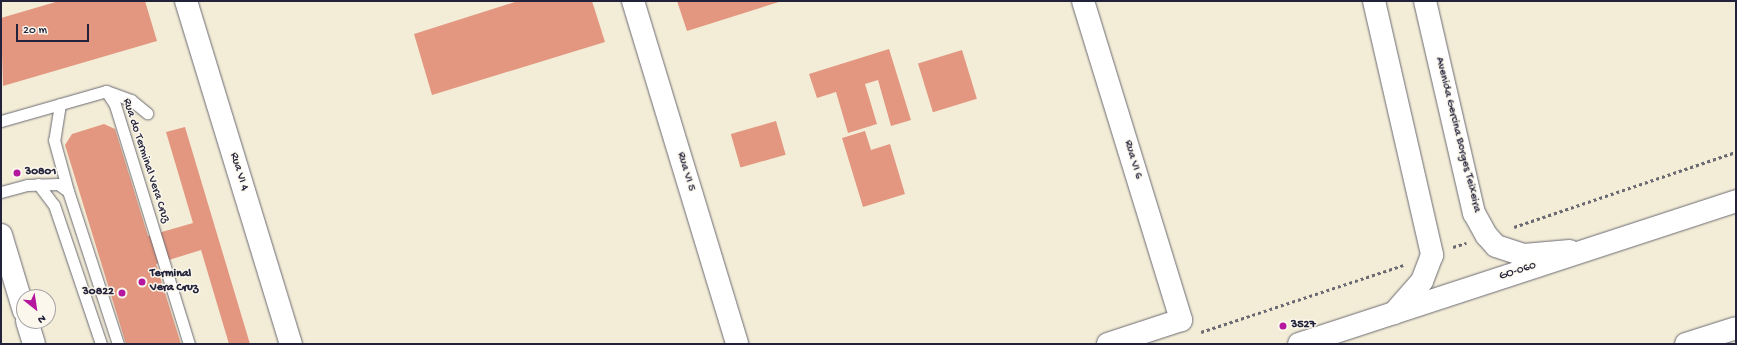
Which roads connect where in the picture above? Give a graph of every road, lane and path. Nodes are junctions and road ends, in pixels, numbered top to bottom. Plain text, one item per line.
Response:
1 (186, 1) edge
2 (633, 1) edge
3 (1082, 1) edge
4 (1374, 1) edge
5 (1425, 1) edge
6 (106, 91) junction
7 (60, 104) junction
8 (147, 113) dead end
9 (1, 121) edge
10 (38, 184) junction
11 (68, 191) junction
12 (1, 192) edge
13 (1736, 201) edge
14 (1, 235) edge
15 (1586, 250) junction
16 (17, 289) edge
17 (1394, 313) junction
18 (1736, 328) edge
19 (29, 329) edge
20 (34, 344) edge
21 (101, 344) edge
22 (118, 344) edge
23 (189, 344) edge
24 (292, 344) edge
25 (737, 344) edge
26 (1108, 344) edge
27 (1299, 344) edge
28 (1686, 344) edge

1 - 24 street, Rua VI 4
2 - 25 street, Rua VI 5
3 - 26 street, Rua VI 6
4 - 17 street
5 - 15 street, Avenida Gercina Borges Teixeira
6 - 7 lane, Rua do Terminal Vera Cruz
6 - 8 lane
6 - 23 lane, Rua do Terminal Vera Cruz
7 - 9 lane, Rua do Terminal Vera Cruz
7 - 11 lane
10 - 11 lane
10 - 12 lane
10 - 21 lane
11 - 22 lane
13 - 15 street, GO-060 / GO-060
14 - 16 street
15 - 17 street, GO-060 / GO-060
17 - 27 street, GO-060 / GO-060
18 - 28 street
19 - 20 street

